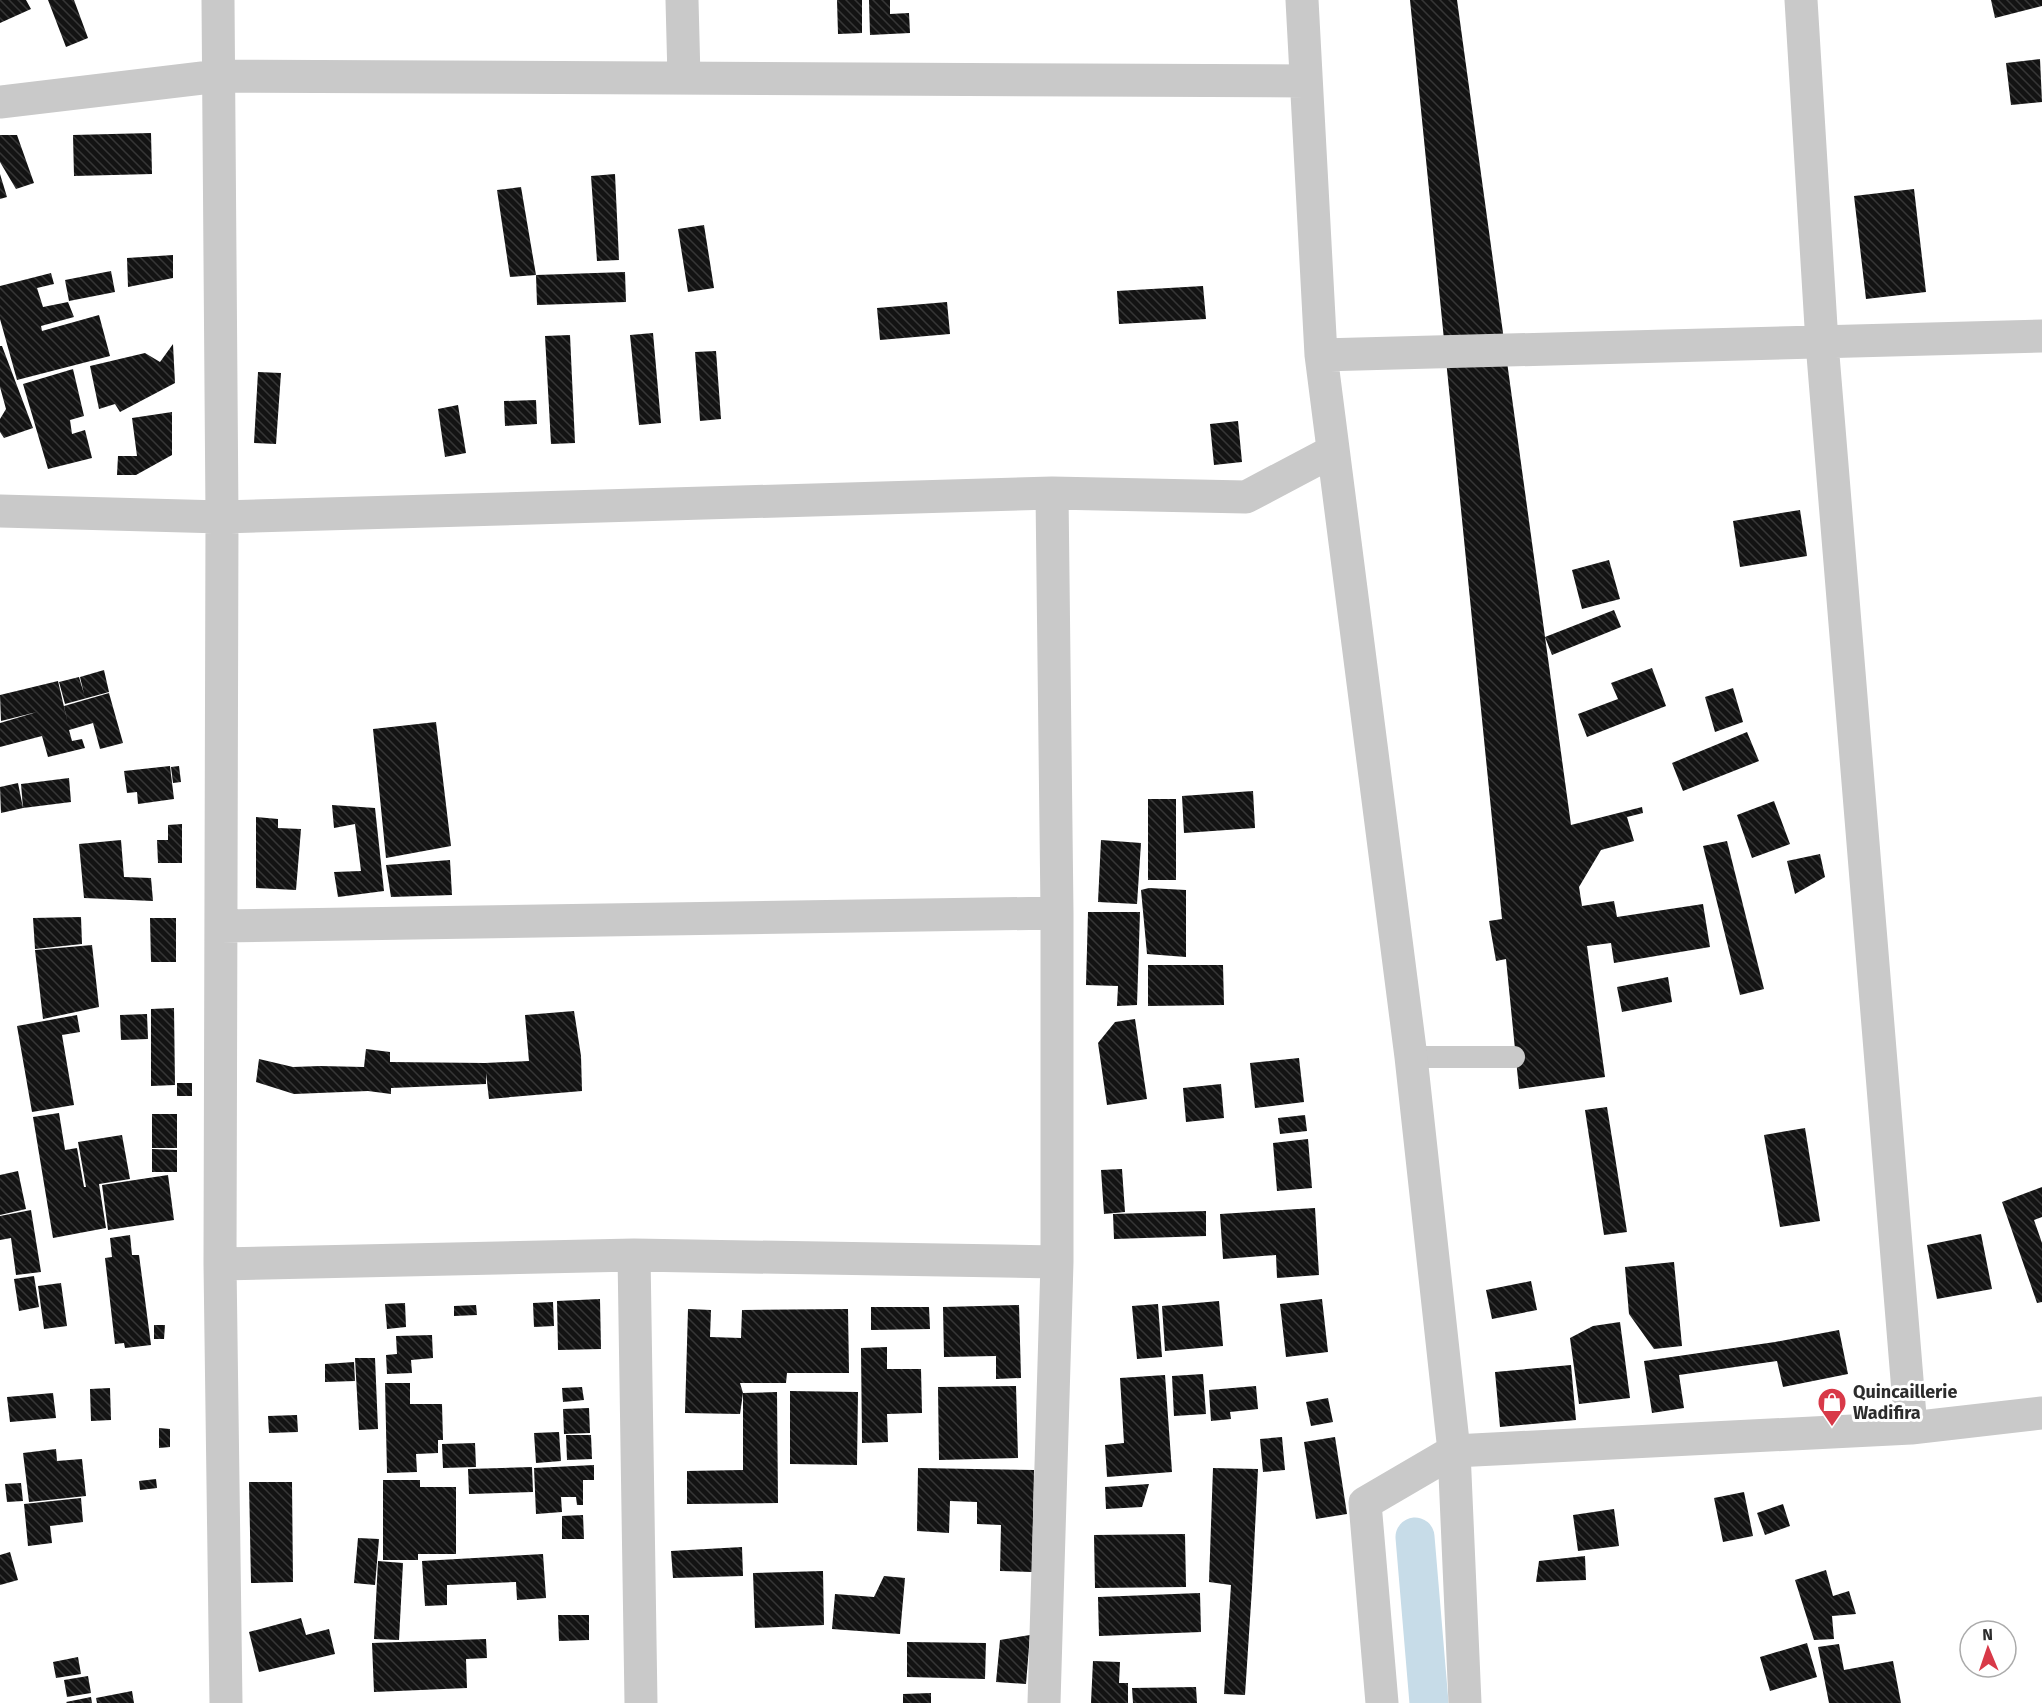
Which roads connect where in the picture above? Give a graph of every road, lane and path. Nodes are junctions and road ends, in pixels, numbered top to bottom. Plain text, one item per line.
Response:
1 (218, 0) edge
2 (682, 0) edge
3 (1302, 0) edge
4 (1801, 0) edge
5 (219, 76) junction
6 (684, 78) junction
7 (1306, 81) junction
8 (0, 102) edge
9 (2042, 336) edge
10 (1822, 344) junction
11 (1321, 355) junction
12 (1333, 451) junction
13 (1053, 494) junction
14 (0, 511) edge
15 (222, 517) junction
16 (1057, 913) junction
17 (221, 926) junction
18 (1411, 1057) junction
19 (1514, 1057) dead end
20 (634, 1255) junction
21 (1057, 1262) junction
22 (220, 1264) junction
23 (2042, 1413) edge
24 (1911, 1428) junction
25 (1454, 1451) junction
26 (226, 1703) edge
27 (640, 1703) edge
28 (1044, 1703) edge
29 (1382, 1703) edge
30 (1465, 1703) edge

1 - 5 street
2 - 6 street
3 - 7 street
4 - 10 street
5 - 6 street
5 - 8 street
5 - 15 street
6 - 7 street
7 - 11 street
9 - 10 street
10 - 11 street
10 - 24 street
11 - 12 street
12 - 13 street
12 - 18 street
13 - 15 street
13 - 16 street
14 - 15 street
15 - 17 street
16 - 17 street
16 - 21 street
17 - 22 street
18 - 19 lane
18 - 25 street
20 - 21 street
20 - 22 street
20 - 27 street
21 - 28 street
22 - 26 street
23 - 24 street
24 - 25 street
25 - 29 street
25 - 30 street

